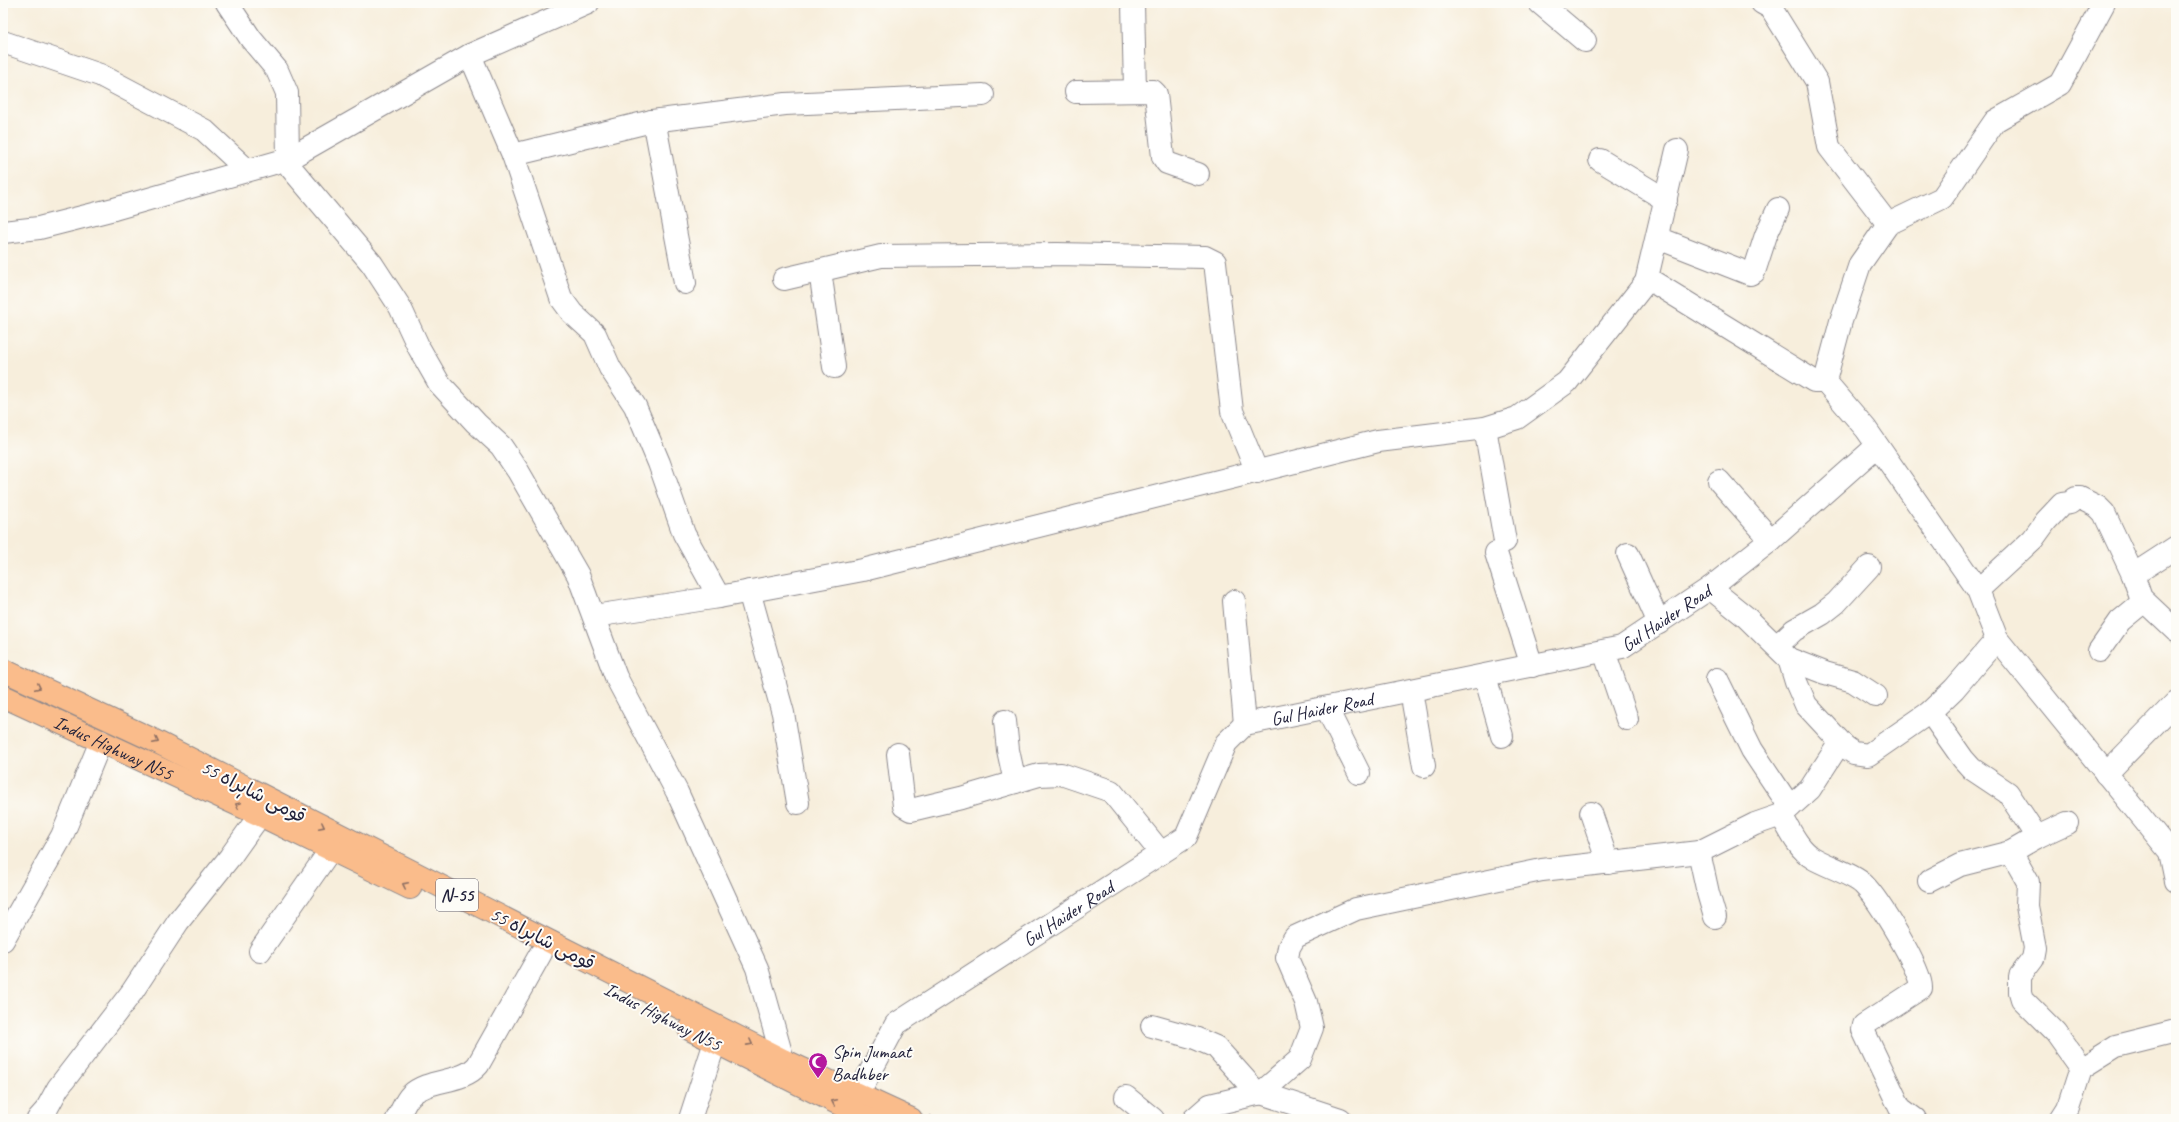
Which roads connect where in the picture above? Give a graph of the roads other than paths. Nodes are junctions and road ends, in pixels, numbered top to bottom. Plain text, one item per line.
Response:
1 (227, 3) edge
2 (588, 3) edge
3 (1133, 3) edge
4 (1540, 3) edge
5 (1762, 3) edge
6 (2104, 3) edge
7 (1585, 41) dead end
8 (3, 42) edge
9 (470, 55) junction
10 (1135, 90) junction
11 (1076, 92) dead end
12 (983, 95) dead end
13 (652, 121) junction
14 (1677, 150) dead end
15 (513, 156) junction
16 (288, 159) junction
17 (1600, 160) dead end
18 (247, 170) junction
19 (1198, 174) dead end
20 (1666, 200) junction
21 (1778, 209) dead end
22 (1888, 224) junction
23 (3, 232) edge
24 (1658, 238) junction
25 (820, 271) junction
26 (784, 279) dead end
27 (1646, 282) junction
28 (685, 283) dead end
29 (834, 367) dead end
30 (1825, 381) junction
31 (1485, 428) junction
32 (1877, 446) junction
33 (1257, 472) junction
34 (1719, 481) dead end
35 (1772, 540) junction
36 (2176, 547) edge
37 (1628, 554) dead end
38 (1869, 567) dead end
39 (2133, 575) junction
40 (1710, 588) junction
41 (1978, 590) junction
42 (749, 591) junction
43 (719, 597) junction
44 (1234, 601) dead end
45 (2143, 602) junction
46 (594, 616) junction
47 (1659, 623) junction
48 (2176, 631) edge
49 (1997, 639) junction
50 (1604, 651) junction
51 (2098, 651) dead end
52 (1783, 652) junction
53 (1532, 666) junction
54 (3, 670) edge
55 (1485, 676) junction
56 (1717, 679) dead end
57 (1411, 691) junction
58 (3, 696) edge
59 (1876, 696) dead end
60 (2176, 702) edge
61 (1327, 709) junction
62 (1930, 712) junction
63 (1627, 719) dead end
64 (1005, 721) dead end
65 (1245, 724) junction
66 (1502, 736) dead end
67 (101, 742) junction
68 (1845, 747) junction
69 (898, 754) dead end
70 (1424, 766) dead end
71 (1359, 773) dead end
72 (2106, 774) junction
73 (1015, 782) junction
74 (798, 803) dead end
75 (1785, 811) junction
76 (1591, 813) dead end
77 (260, 815) junction
78 (2067, 824) dead end
79 (2037, 837) junction
80 (331, 849) junction
81 (1699, 852) junction
82 (2011, 852) junction
83 (1161, 853) junction
84 (1608, 863) junction
85 (1928, 881) dead end
86 (2176, 881) edge
87 (1715, 917) dead end
88 (3, 940) edge
89 (260, 951) dead end
90 (541, 953) junction
91 (1152, 1026) dead end
92 (2176, 1031) edge
93 (715, 1042) junction
94 (783, 1060) junction
95 (2080, 1068) junction
96 (1259, 1093) junction
97 (858, 1095) junction
98 (1126, 1097) dead end
99 (1909, 1118) edge
100 (38, 1119) edge
101 (397, 1119) edge
102 (690, 1119) edge
103 (869, 1119) edge
104 (911, 1119) edge
105 (1153, 1119) edge
106 (1194, 1119) edge
107 (1340, 1119) edge
108 (2061, 1119) edge

1 - 16 street
2 - 9 street
3 - 10 street
4 - 7 street
5 - 22 street
6 - 22 street
8 - 18 street
9 - 15 street
9 - 16 street
10 - 11 street
10 - 19 street
12 - 13 street
13 - 15 street
13 - 28 street
14 - 20 street
15 - 43 street
16 - 18 street
16 - 46 street
17 - 20 street
18 - 23 street
20 - 24 street
21 - 24 street
22 - 30 street
24 - 27 street
25 - 26 street
25 - 29 street
25 - 33 street
27 - 30 street
27 - 31 street
30 - 32 street
31 - 33 street
31 - 53 street
32 - 35 street, Gul Haider Road
32 - 41 street
33 - 42 street
34 - 35 street
35 - 40 street, Gul Haider Road
36 - 39 street
37 - 47 street
38 - 52 street
39 - 41 street
39 - 45 street
40 - 47 street, Gul Haider Road
40 - 52 street
41 - 49 street
42 - 43 street
42 - 74 street
43 - 46 street
44 - 65 street
45 - 48 street
45 - 51 street
46 - 94 street
47 - 50 street, Gul Haider Road
49 - 62 street
49 - 72 street
50 - 53 street, Gul Haider Road
50 - 63 street
52 - 59 street
52 - 68 street
53 - 55 street, Gul Haider Road
54 -> 94 highway, قومی شاہراہ 55 / N-55
55 - 57 street, Gul Haider Road
55 - 66 street
56 - 75 street
57 - 61 street, Gul Haider Road
57 - 70 street
58 - 67 highway, Indus Highway N55 / N-55
60 - 72 street
61 - 65 street, Gul Haider Road
61 - 71 street
62 - 68 street
62 - 79 street
64 - 73 street
65 - 83 street, Gul Haider Road
77 -> 67 highway, Indus Highway N55 / N-55
67 - 88 street
68 - 75 street
69 - 73 street
72 - 86 street
73 - 83 street
75 - 81 street
75 - 99 street
76 - 84 street
77 - 80 highway, Indus Highway N55 / N-55
77 - 100 street
78 - 79 street
79 - 82 street
80 - 89 street
90 -> 80 highway, Indus Highway N55 / N-55
81 - 84 street
81 - 87 street
82 - 85 street
82 - 95 street
83 - 97 street, Gul Haider Road
84 - 96 street
90 - 93 highway, Indus Highway N55 / N-55
90 - 101 street
91 - 96 street
92 - 95 street
93 - 102 street
103 -> 93 highway, Indus Highway N55 / N-55
94 - 97 highway, قومی شاہراہ 55 / N-55
95 - 108 street
96 - 106 street
96 - 107 street
97 - 104 highway, قومی شاہراہ 55 / N-55
98 - 105 street

